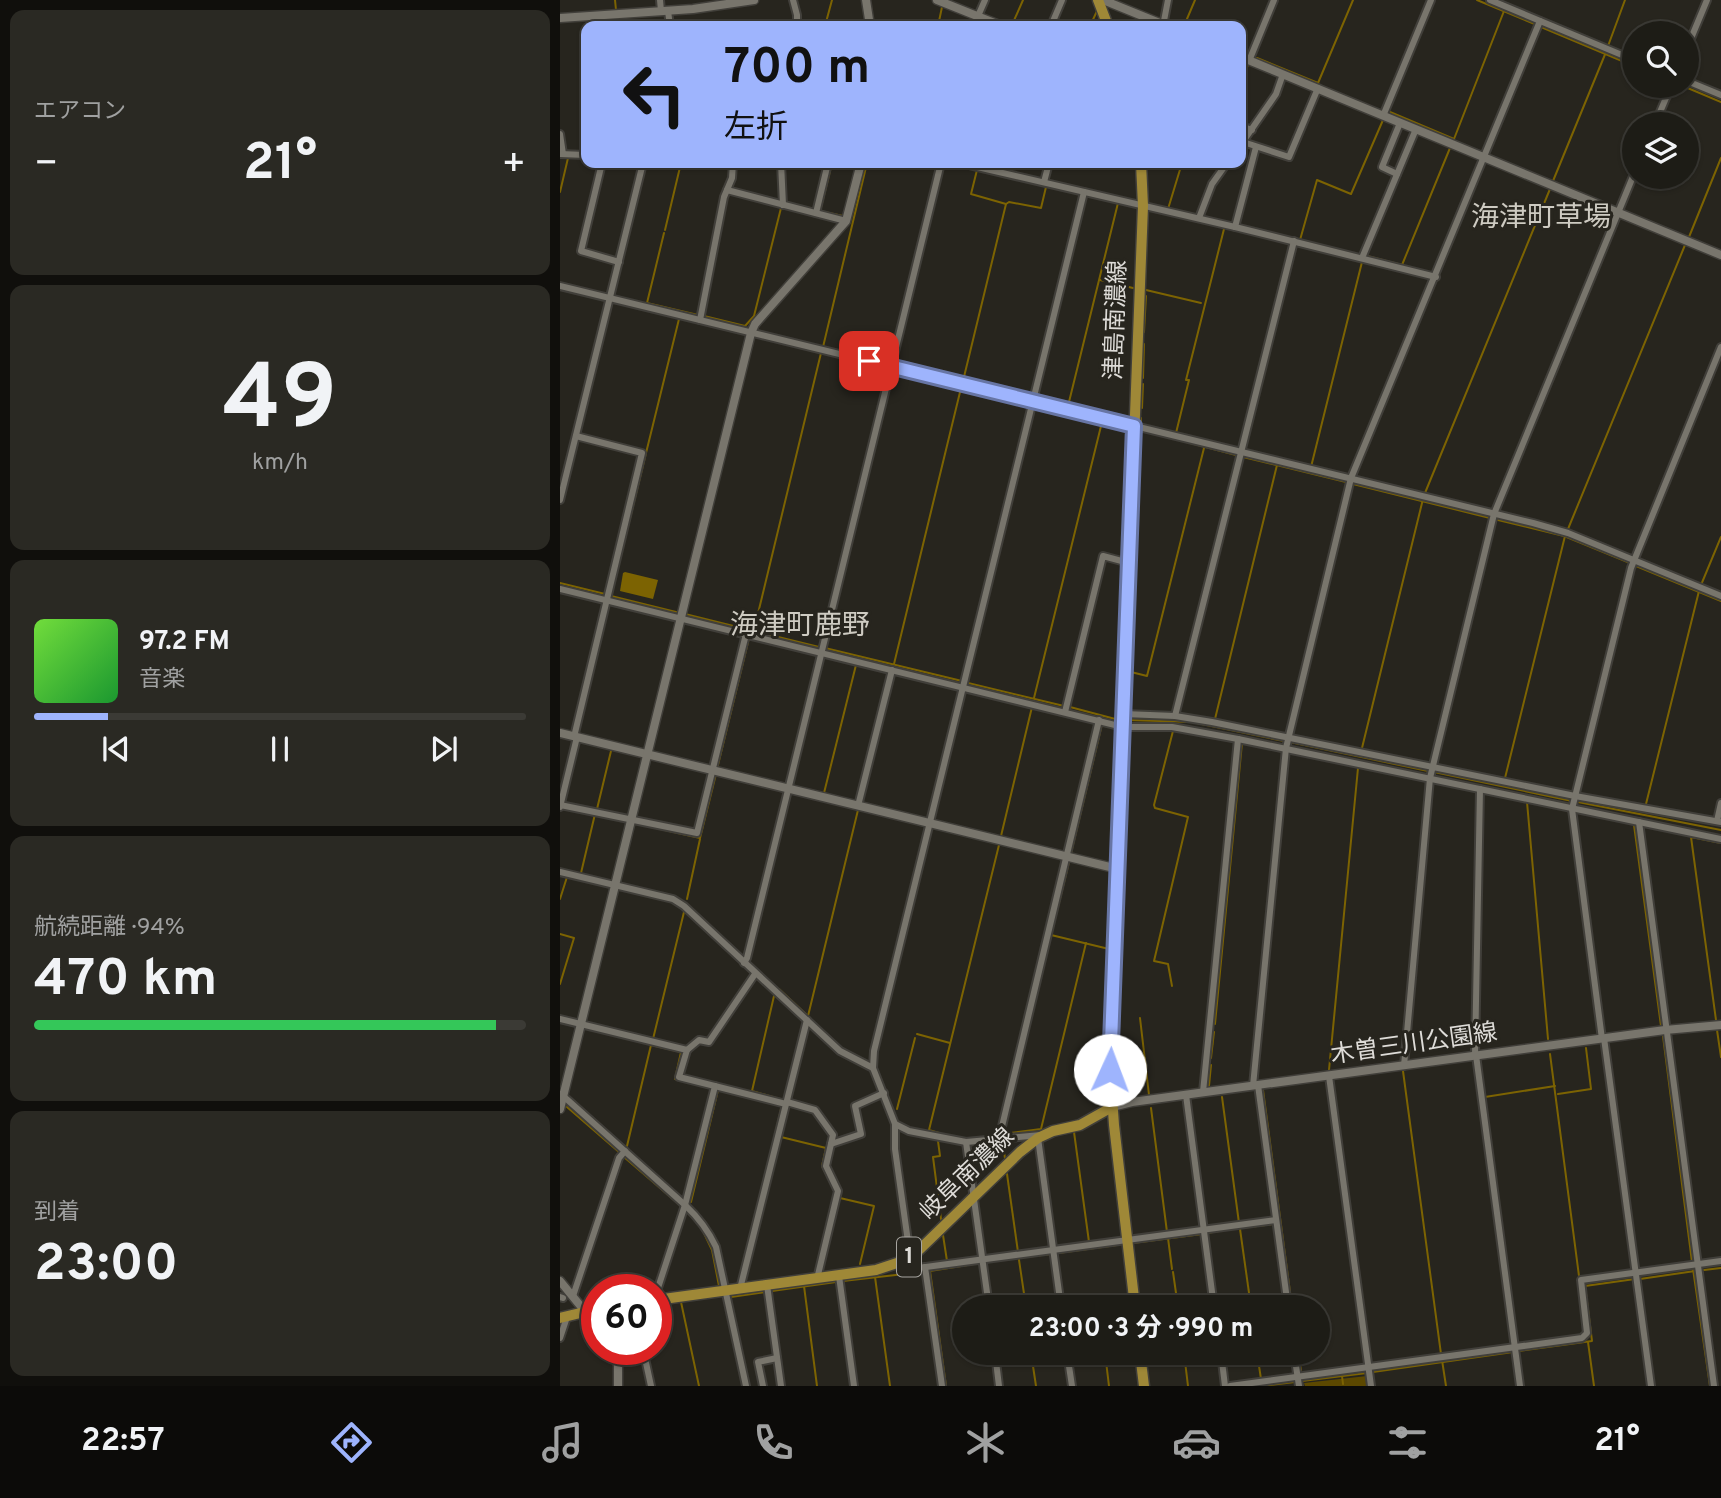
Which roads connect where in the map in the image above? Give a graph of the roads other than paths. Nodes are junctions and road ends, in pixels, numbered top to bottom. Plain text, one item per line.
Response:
1 (660, 0) edge
2 (754, 0) edge
3 (793, 0) edge
4 (866, 0) edge
5 (937, 0) edge
6 (985, 0) edge
7 (1062, 0) edge
8 (1098, 0) edge
9 (1103, 0) edge
10 (1168, 0) edge
11 (1274, 0) edge
12 (1430, 0) edge
13 (1490, 0) edge
14 (1707, 0) edge
15 (952, 3) edge
16 (707, 4) edge
17 (664, 11) junction
18 (978, 16) junction
19 (560, 18) edge
20 (668, 21) edge
21 (797, 21) edge
22 (869, 21) edge
23 (990, 21) edge
24 (1053, 21) edge
25 (1106, 21) edge
26 (1152, 21) edge
27 (1165, 21) edge
28 (1540, 21) junction
29 (1698, 21) edge
30 (1622, 55) edge
31 (1246, 57) edge
32 (1246, 59) edge
33 (1283, 74) junction
34 (1699, 86) edge
35 (1318, 88) junction
36 (1721, 95) edge
37 (1383, 116) junction
38 (1401, 123) junction
39 (1246, 128) edge
40 (1416, 129) junction
41 (1252, 130) junction
42 (560, 134) edge
43 (1246, 138) edge
44 (1246, 144) edge
45 (1256, 147) junction
46 (561, 154) edge
47 (581, 155) edge
48 (1484, 157) junction
49 (602, 168) edge
50 (642, 168) edge
51 (733, 168) edge
52 (781, 168) edge
53 (827, 168) edge
54 (861, 168) edge
55 (940, 168) edge
56 (989, 168) edge
57 (1048, 168) edge
58 (1142, 168) edge
59 (1223, 168) edge
60 (1397, 174) junction
61 (1044, 182) junction
62 (1628, 189) edge
63 (727, 190) junction
64 (1084, 192) junction
65 (783, 205) junction
66 (1143, 206) junction
67 (1619, 212) junction
68 (816, 213) junction
69 (1199, 218) junction
70 (846, 221) junction
71 (1235, 227) junction
72 (1294, 242) junction
73 (1721, 254) edge
74 (1362, 258) junction
75 (619, 261) junction
76 (1436, 277) junction
77 (560, 286) edge
78 (610, 298) junction
79 (700, 320) junction
80 (751, 333) junction
81 (1721, 347) edge
82 (892, 367) junction
83 (1032, 401) junction
84 (1134, 426) junction
85 (576, 436) junction
86 (1241, 452) junction
87 (1351, 478) junction
88 (560, 500) edge
89 (1494, 514) junction
90 (1634, 560) junction
91 (1129, 563) junction
92 (560, 589) edge
93 (1721, 596) edge
94 (608, 597) junction
95 (682, 615) junction
96 (748, 634) junction
97 (822, 649) junction
98 (892, 670) junction
99 (963, 684) junction
100 (1066, 709) junction
101 (1175, 716) junction
102 (1099, 720) junction
103 (1124, 721) junction
104 (560, 733) edge
105 (575, 737) junction
106 (1288, 738) junction
107 (1238, 739) junction
108 (1286, 748) junction
109 (648, 754) junction
110 (1432, 767) junction
111 (715, 771) junction
112 (1430, 777) junction
113 (789, 789) junction
114 (1480, 789) junction
115 (1575, 797) junction
116 (1721, 803) edge
117 (560, 806) edge
118 (858, 806) junction
119 (1572, 807) junction
120 (631, 822) junction
121 (1639, 822) junction
122 (1719, 822) edge
123 (929, 823) junction
124 (1721, 839) edge
125 (1066, 857) junction
126 (1118, 869) junction
127 (560, 872) edge
128 (616, 886) junction
129 (744, 963) junction
130 (755, 974) junction
131 (560, 1019) edge
132 (807, 1020) junction
133 (582, 1025) junction
134 (1721, 1025) edge
135 (1665, 1030) junction
136 (1603, 1039) junction
137 (687, 1050) junction
138 (1475, 1055) junction
139 (1404, 1066) junction
140 (873, 1068) junction
141 (1329, 1076) junction
142 (715, 1086) junction
143 (1255, 1086) junction
144 (1203, 1092) junction
145 (884, 1093) junction
146 (562, 1095) edge
147 (1186, 1095) junction
148 (786, 1103) junction
149 (1112, 1107) junction
150 (560, 1109) edge
151 (895, 1124) junction
152 (1040, 1137) junction
153 (999, 1139) junction
154 (966, 1142) junction
155 (831, 1144) junction
156 (625, 1151) junction
157 (974, 1199) junction
158 (685, 1205) junction
159 (1276, 1220) junction
160 (1204, 1231) junction
161 (1127, 1241) junction
162 (1053, 1250) junction
163 (983, 1258) junction
164 (905, 1259) junction
165 (1721, 1261) edge
166 (1697, 1264) junction
167 (925, 1267) junction
168 (1636, 1272) junction
169 (663, 1274) edge
170 (839, 1276) junction
171 (817, 1279) junction
172 (560, 1281) edge
173 (767, 1285) junction
174 (740, 1289) junction
175 (726, 1291) junction
176 (988, 1295) edge
177 (1059, 1295) edge
178 (1134, 1295) edge
179 (1212, 1295) edge
180 (1286, 1295) edge
181 (573, 1296) junction
182 (672, 1298) edge
183 (581, 1306) edge
184 (564, 1316) edge
185 (560, 1338) edge
186 (1514, 1347) junction
187 (777, 1358) junction
188 (618, 1365) edge
189 (646, 1365) edge
190 (996, 1365) edge
191 (1069, 1365) edge
192 (1141, 1365) edge
193 (1223, 1365) edge
194 (1296, 1365) edge
195 (1368, 1366) junction
196 (1297, 1375) junction
197 (618, 1386) edge
198 (651, 1386) edge
199 (746, 1386) edge
200 (763, 1386) edge
201 (781, 1386) edge
202 (854, 1386) edge
203 (942, 1386) edge
204 (999, 1386) edge
205 (1072, 1386) edge
206 (1144, 1386) edge
207 (1228, 1386) edge
208 (1298, 1386) edge
209 (1371, 1386) edge
210 (1520, 1386) edge
211 (1651, 1386) edge
212 (1714, 1386) edge

1 - 17 street
2 - 16 street
3 - 21 street
4 - 22 street
5 - 15 street
6 - 18 street
7 - 24 street
8 - 25 main road
9 - 26 street
10 - 27 street
11 - 31 street
12 - 37 street
13 - 28 street
14 - 29 street
15 - 18 street
16 - 17 street
17 - 19 street
17 - 20 street
18 - 23 street
28 - 30 street
28 - 48 street
32 - 33 street
33 - 35 street
33 - 41 street
34 - 36 street
35 - 37 street
35 - 45 street
37 - 38 street
38 - 40 street
38 - 60 street
39 - 41 street
40 - 48 street
40 - 60 street
41 - 43 street
42 - 46 street
44 - 45 street
45 - 71 street
46 - 47 street
48 - 67 street
48 - 76 street
49 - 75 street
50 - 75 street
51 - 63 street
52 - 65 street
53 - 68 street
54 - 70 street
55 - 82 street
56 - 61 street
57 - 61 street
58 - 66 main road, 津島南濃線
59 - 69 street
60 - 74 street
61 - 64 street
62 - 67 street
63 - 65 street
63 - 79 street
64 - 66 street
64 - 83 street
65 - 68 street
66 - 69 street
66 - 84 main road, 津島南濃線
67 - 73 street
67 - 89 street
68 - 70 street
69 - 71 street
70 - 80 street
71 - 72 street
72 - 74 street
72 - 86 street
74 - 76 street
75 - 78 street
76 - 87 street
77 - 78 street
78 - 79 street
78 - 85 street
79 - 80 street
80 - 82 street
80 - 95 street
81 - 90 street
82 - 83 street
82 - 97 street
83 - 84 street
83 - 99 street
84 - 86 street
84 - 91 main road, 津島南濃線
85 - 88 street
85 - 94 street
86 - 87 street
86 - 101 street
87 - 89 street
87 - 106 street
89 - 90 street
89 - 110 street
90 - 93 street
90 - 115 street
91 - 100 street
91 - 103 main road, 津島南濃線
92 - 94 street
94 - 95 street
94 - 105 street
95 - 96 street
95 - 109 street
96 - 97 street
96 - 111 street
97 - 98 street
97 - 113 street
98 - 99 street
98 - 118 street
99 - 100 street
99 - 123 street
100 - 102 street
101 - 103 street
101 - 106 street
102 - 103 street
102 - 125 street
103 - 107 street
103 - 126 main road, 津島南濃線
104 - 105 street
105 - 109 street
105 - 117 street
106 - 108 street
106 - 110 street
107 - 108 street
107 - 144 street
108 - 112 street
108 - 143 street
109 - 111 street
109 - 120 street
110 - 112 street
110 - 115 street
111 - 113 street
111 - 120 street
112 - 114 street
112 - 139 street
113 - 118 street
113 - 129 street
114 - 119 street
114 - 138 street
115 - 119 street
115 - 122 street
116 - 122 street
117 - 120 street
118 - 123 street
119 - 121 street
119 - 136 street
120 - 128 street
121 - 124 street
121 - 135 street
123 - 125 street
123 - 140 street
125 - 126 street
125 - 153 street
126 - 149 main road, 津島南濃線
127 - 128 street
128 - 129 street
128 - 133 street
129 - 130 street
130 - 132 street
130 - 137 street
131 - 133 street
132 - 140 street
132 - 148 street
133 - 137 street
133 - 146 street
134 - 135 street, 木曽三川公園線
135 - 136 street, 木曽三川公園線
135 - 166 street
136 - 138 street, 木曽三川公園線
136 - 168 street
137 - 142 street
138 - 139 street, 木曽三川公園線
138 - 186 street
139 - 141 street, 木曽三川公園線
140 - 145 street
141 - 143 street, 木曽三川公園線
141 - 195 street
142 - 148 street
142 - 158 street
143 - 144 street, 木曽三川公園線
143 - 159 street
144 - 147 street, 木曽三川公園線
145 - 151 street
145 - 155 street
146 - 150 street
146 - 156 street
147 - 149 street, 木曽三川公園線
147 - 160 street
148 - 155 street
148 - 174 street
149 - 152 main road, 岐阜南濃線 / 1
149 - 161 main road
151 - 154 street
151 - 164 street
152 - 153 street
152 - 157 main road, 岐阜南濃線 / 1
152 - 162 street
153 - 154 street
154 - 157 street
155 - 171 street
156 - 158 street
156 - 181 street
157 - 163 street
157 - 164 main road, 岐阜南濃線 / 1
158 - 169 street
158 - 175 street
159 - 160 street
159 - 180 street
160 - 161 street
160 - 179 street
161 - 162 street
161 - 178 main road
162 - 163 street
162 - 177 street
163 - 167 street
163 - 176 street
164 - 167 street
164 - 170 main road, 岐阜南濃線 / 1
165 - 166 street
166 - 168 street
166 - 212 street
167 - 203 street
168 - 186 street
168 - 211 street
170 - 171 main road, 岐阜南濃線 / 1
170 - 202 street
171 - 173 main road, 岐阜南濃線 / 1
172 - 181 street
173 - 174 main road, 岐阜南濃線 / 1
173 - 187 street
174 - 175 main road, 岐阜南濃線 / 1
175 - 182 main road, 岐阜南濃線 / 1
175 - 199 street
181 - 183 street
184 - 185 street
186 - 195 street
186 - 210 street
187 - 200 street
187 - 201 street
188 - 197 street
189 - 198 street
190 - 204 street
191 - 205 street
192 - 206 main road
193 - 207 street
194 - 196 street
195 - 196 street
195 - 209 street
196 - 207 street
196 - 208 street

